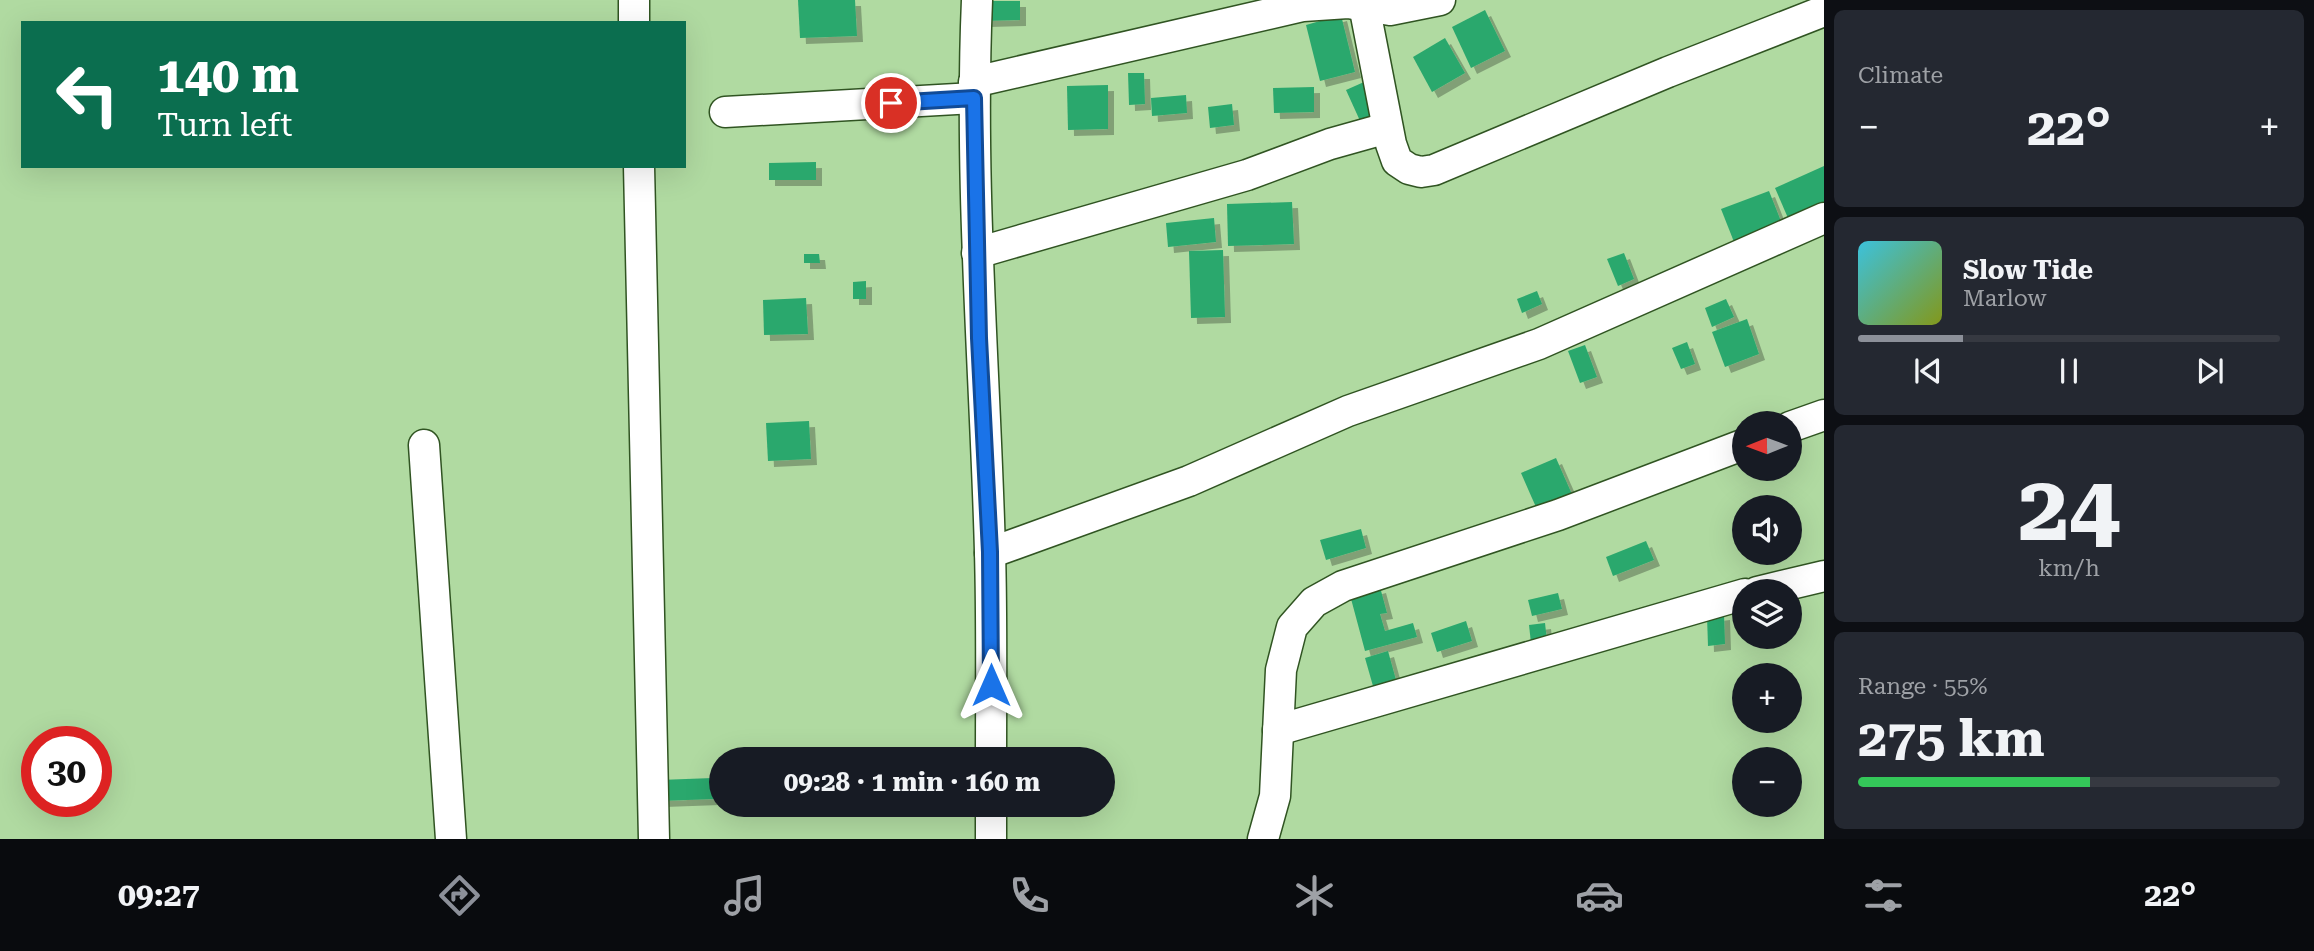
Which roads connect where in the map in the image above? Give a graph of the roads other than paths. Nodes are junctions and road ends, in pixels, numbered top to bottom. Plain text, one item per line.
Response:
1 (634, 0) edge
2 (977, 0) edge
3 (1440, 0) edge
4 (1364, 5) junction
5 (1824, 11) edge
6 (634, 21) edge
7 (974, 90) junction
8 (725, 112) dead end
9 (1387, 128) junction
10 (639, 168) edge
11 (1824, 218) edge
12 (977, 253) junction
13 (1824, 415) edge
14 (1802, 423) edge
15 (424, 445) dead end
16 (1732, 448) edge
17 (990, 552) junction
18 (1824, 576) edge
19 (1802, 581) edge
20 (1732, 598) edge
21 (1278, 730) junction
22 (991, 747) edge
23 (991, 817) edge
24 (451, 839) edge
25 (654, 839) edge
26 (991, 839) edge
27 (1263, 839) edge

1 - 6 street
2 - 7 street
3 - 4 street
4 - 7 street
4 - 9 street
5 - 9 street
7 - 8 street
7 - 12 street
9 - 12 street
10 - 25 street
11 - 17 street
12 - 17 street
13 - 14 street
15 - 24 street
16 - 21 street
17 - 22 street
18 - 19 street
20 - 21 street
21 - 27 street
23 - 26 street

